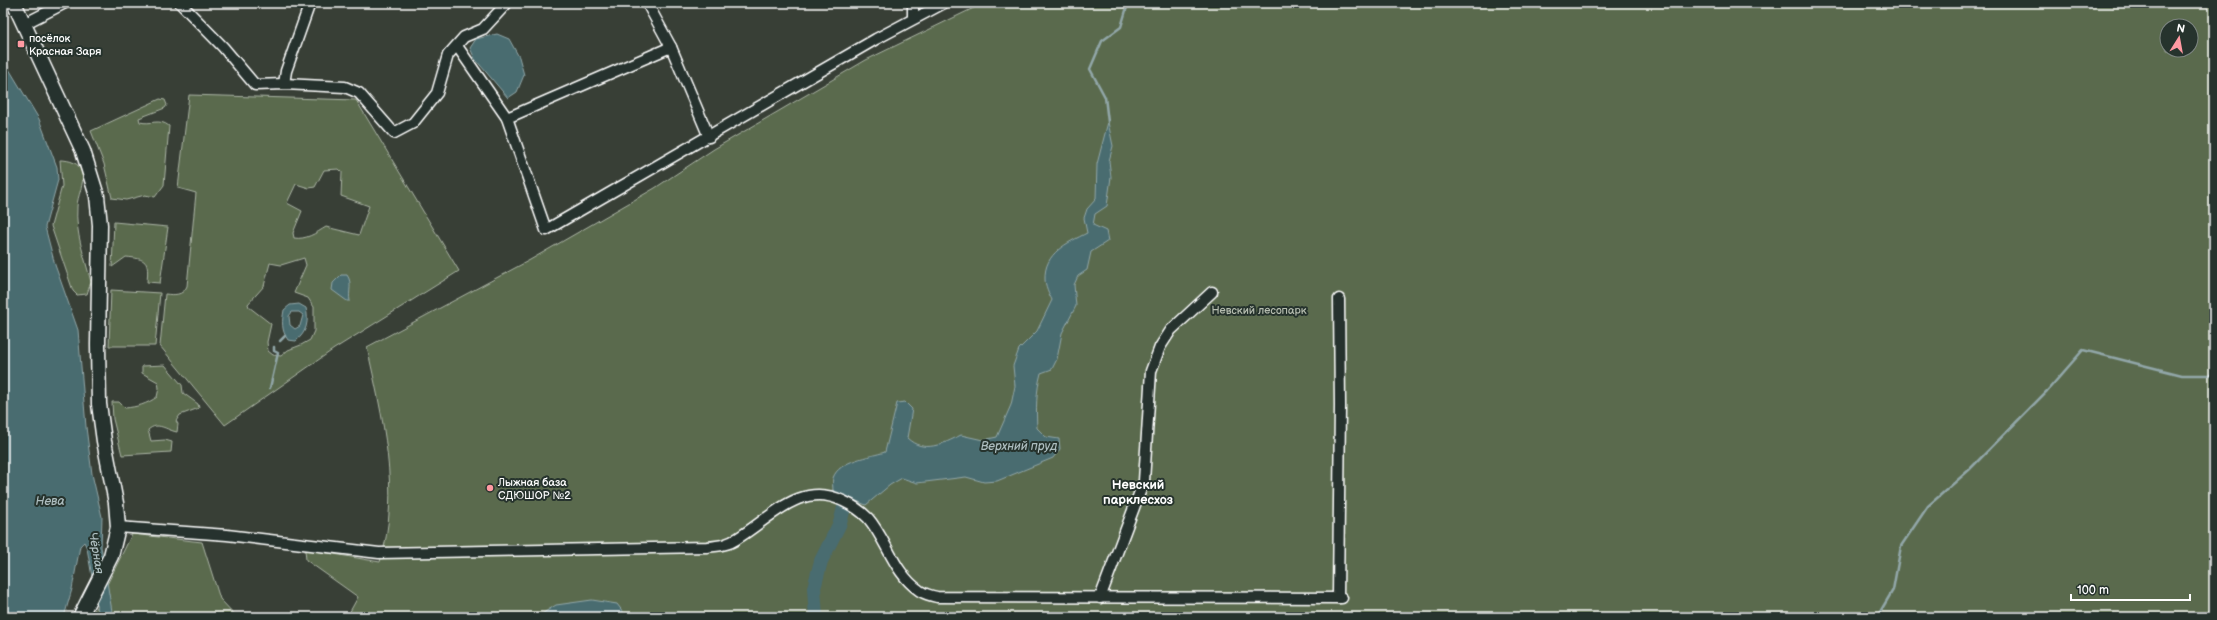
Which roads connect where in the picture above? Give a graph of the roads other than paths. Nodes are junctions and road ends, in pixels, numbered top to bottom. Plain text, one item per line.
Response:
1 (14, 3) edge
2 (65, 3) edge
3 (180, 3) edge
4 (310, 3) edge
5 (507, 3) edge
6 (647, 3) edge
7 (913, 3) edge
8 (944, 3) edge
9 (914, 18) junction
10 (24, 24) junction
11 (456, 46) junction
12 (671, 47) junction
13 (284, 84) junction
14 (507, 118) junction
15 (709, 137) junction
16 (1212, 292) dead end
17 (1338, 299) dead end
18 (118, 527) junction
19 (1100, 598) junction
20 (80, 617) edge

1 - 10 main road
2 - 10 street
3 - 13 street
4 - 13 street
5 - 11 street
6 - 12 street
7 - 9 street
8 - 9 street
9 - 15 street
10 - 18 main road
11 - 13 street
11 - 14 street
12 - 14 street
12 - 15 street
14 - 15 street
16 - 19 street
17 - 19 street
18 - 19 street
18 - 20 main road

